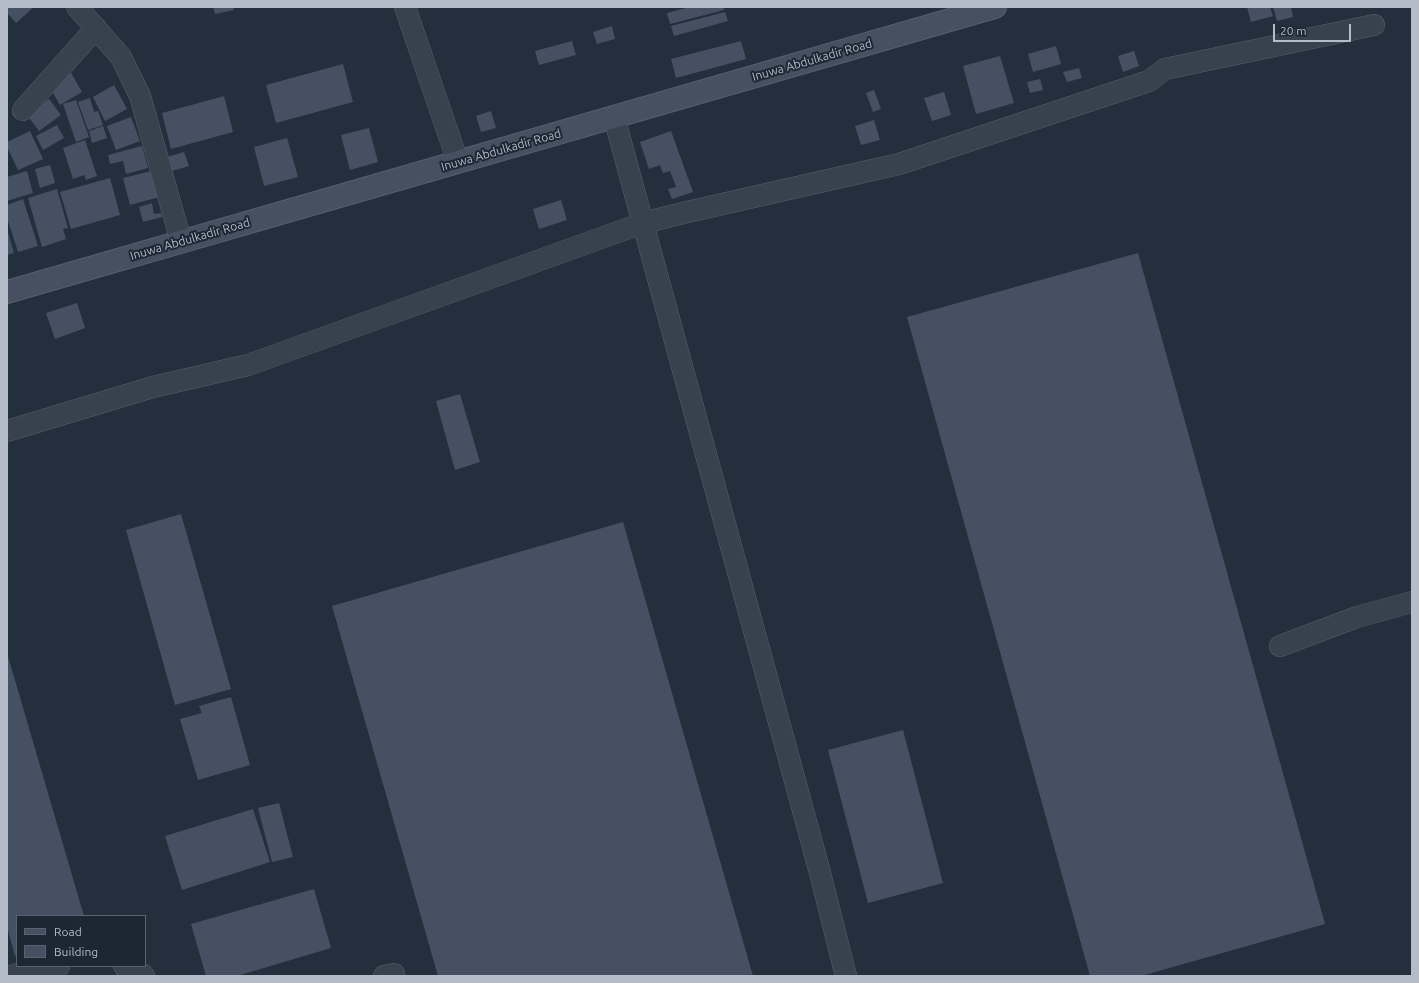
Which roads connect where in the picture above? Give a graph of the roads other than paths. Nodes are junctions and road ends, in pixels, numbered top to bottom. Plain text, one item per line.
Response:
1 (77, 7) edge
2 (405, 7) edge
3 (995, 7) edge
4 (1374, 25) dead end
5 (96, 28) junction
6 (23, 110) dead end
7 (614, 117) junction
8 (458, 162) junction
9 (643, 223) junction
10 (182, 241) junction
11 (7, 292) edge
12 (7, 431) edge
13 (1412, 602) edge
14 (1280, 646) dead end
15 (54, 967) edge
16 (126, 967) edge
17 (11, 976) edge
18 (144, 976) edge
19 (846, 976) edge

1 - 5 street
2 - 8 street
3 - 7 main road, Inuwa Abdulkadir Road
4 - 9 street
5 - 6 street
5 - 10 street
7 - 8 main road, Inuwa Abdulkadir Road
7 - 9 street
8 - 10 main road, Inuwa Abdulkadir Road
9 - 12 street
9 - 19 street
10 - 11 main road, Inuwa Abdulkadir Road
13 - 14 street
15 - 17 street
16 - 18 street

